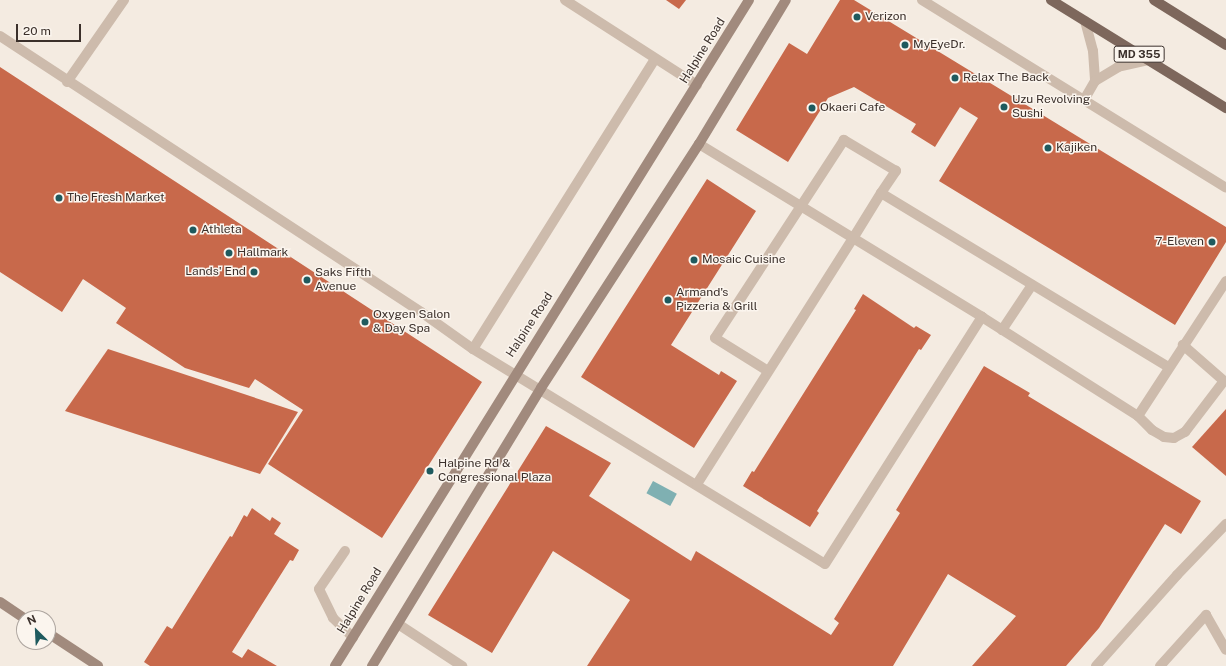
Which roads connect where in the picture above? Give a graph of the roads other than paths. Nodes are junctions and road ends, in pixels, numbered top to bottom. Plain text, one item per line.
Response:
1 (124, 0) edge
2 (565, 0) edge
3 (749, 0) edge
4 (786, 0) edge
5 (922, 0) edge
6 (1051, 0) edge
7 (1154, 0) edge
8 (1085, 21) junction
9 (0, 36) edge
10 (1226, 45) edge
11 (655, 59) junction
12 (1149, 60) junction
13 (1095, 81) junction
14 (67, 82) junction
15 (697, 85) junction
16 (1084, 100) junction
17 (1226, 108) edge
18 (699, 144) junction
19 (1226, 188) edge
20 (881, 193) junction
21 (800, 208) junction
22 (852, 240) junction
23 (1226, 281) edge
24 (1032, 284) junction
25 (982, 317) junction
26 (1002, 330) junction
27 (1183, 345) junction
28 (473, 349) junction
29 (1168, 367) junction
30 (768, 371) junction
31 (515, 373) junction
32 (541, 388) junction
33 (1138, 416) junction
34 (697, 484) junction
35 (1226, 524) edge
36 (345, 551) dead end
37 (0, 602) edge
38 (16, 613) edge
39 (398, 624) junction
40 (56, 638) edge
41 (354, 638) junction
42 (1226, 650) edge
43 (98, 666) edge
44 (335, 666) edge
45 (372, 666) edge
46 (462, 666) edge
47 (1096, 666) edge
48 (1160, 666) edge

1 - 14 lane
2 - 11 lane
3 - 15 street, Halpine Road
4 - 18 street
5 - 16 lane
6 - 8 main road, MD 355
7 - 10 main road
8 - 12 main road, MD 355
8 - 13 lane
9 - 14 lane
11 - 15 lane
11 - 28 lane
12 - 13 lane
12 - 17 main road, MD 355
13 - 16 lane
14 - 28 lane
15 - 31 street, Halpine Road
16 - 19 lane
18 - 21 lane
18 - 32 street
20 - 21 lane
20 - 22 lane
20 - 24 lane
21 - 22 lane
21 - 30 lane
22 - 25 lane
22 - 30 lane
23 - 27 lane
24 - 26 lane
24 - 29 lane
25 - 26 lane
25 - 34 lane
26 - 33 lane
27 - 29 lane
27 - 33 lane
28 - 31 lane
29 - 33 lane
30 - 34 lane
31 - 32 lane
31 - 41 street, Halpine Road
32 - 34 lane
32 - 39 street
35 - 47 lane
36 - 41 lane
37 - 38 street
39 - 45 street
39 - 46 lane
40 - 43 street
41 - 44 street, Halpine Road
42 - 48 lane

